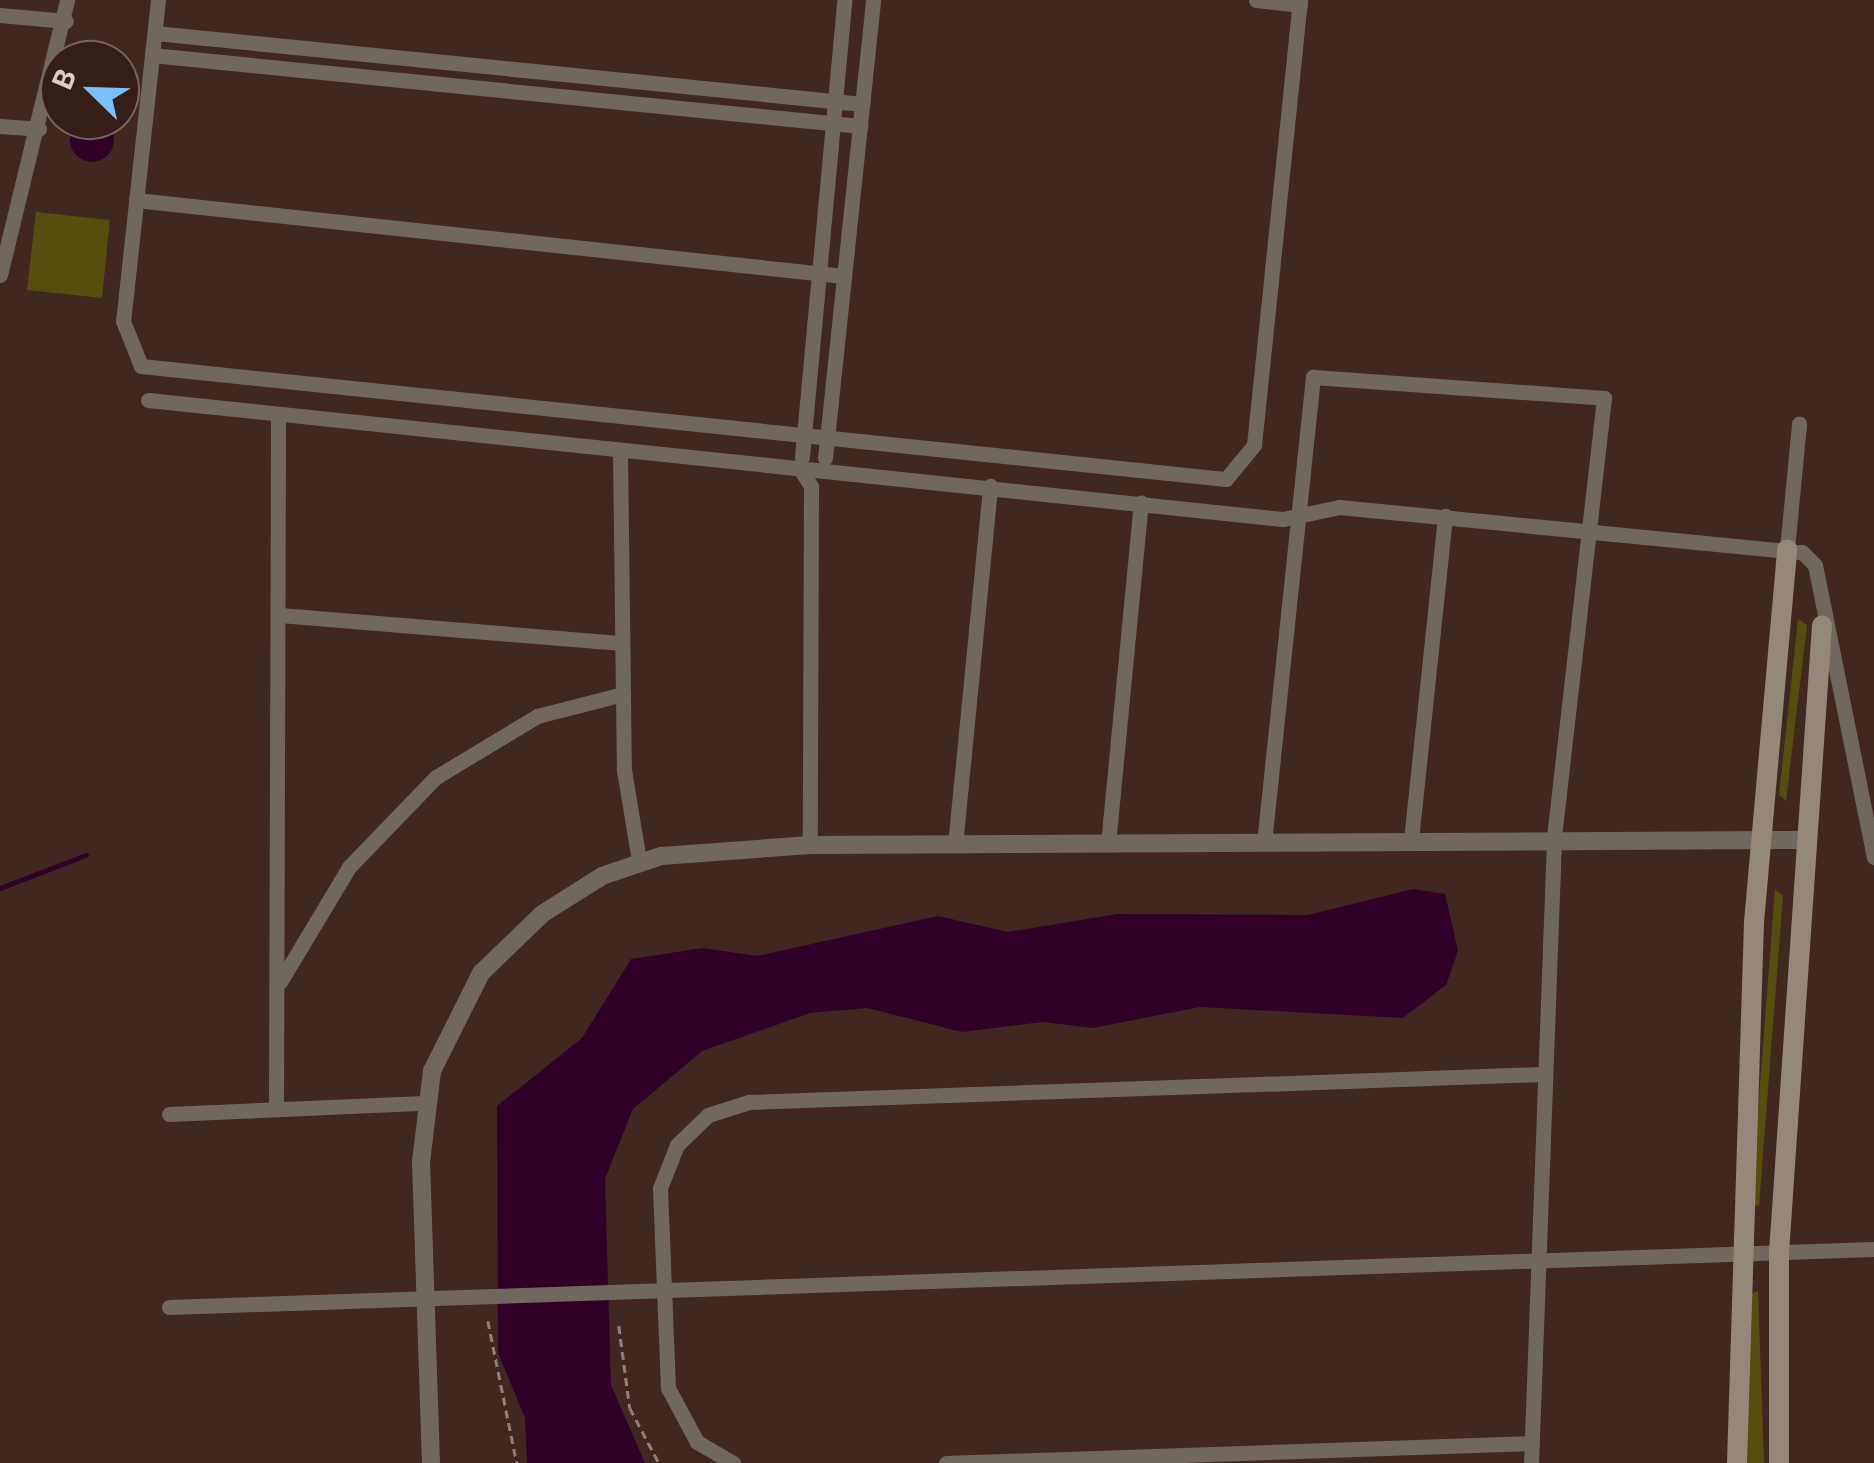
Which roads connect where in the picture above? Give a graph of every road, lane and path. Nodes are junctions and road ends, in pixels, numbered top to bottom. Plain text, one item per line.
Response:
1 (67, 0) edge
2 (158, 0) edge
3 (844, 0) edge
4 (873, 0) edge
5 (1256, 0) edge
6 (1300, 3) edge
7 (0, 15) edge
8 (66, 21) junction
9 (155, 33) junction
10 (314, 50) junction
11 (152, 55) junction
12 (480, 66) junction
13 (313, 71) junction
14 (640, 83) junction
15 (478, 88) junction
16 (832, 103) junction
17 (638, 104) junction
18 (862, 104) junction
19 (830, 123) junction
20 (0, 126) edge
21 (860, 126) junction
22 (38, 129) junction
23 (136, 200) junction
24 (7, 226) edge
25 (815, 272) junction
26 (0, 276) edge
27 (844, 276) junction
28 (148, 400) dead end
29 (278, 414) junction
30 (1799, 424) dead end
31 (803, 436) junction
32 (826, 439) junction
33 (620, 451) junction
34 (801, 463) junction
35 (824, 464) junction
36 (811, 486) junction
37 (990, 486) junction
38 (1141, 503) junction
39 (1299, 510) junction
40 (1444, 516) junction
41 (1594, 529) junction
42 (1786, 549) junction
43 (280, 615) junction
44 (1822, 625) junction
45 (622, 642) junction
46 (623, 694) junction
47 (1760, 836) junction
48 (1411, 840) junction
49 (1554, 840) junction
50 (1807, 840) junction
51 (1264, 843) junction
52 (1108, 844) junction
53 (810, 845) junction
54 (955, 845) junction
55 (1874, 856) edge
56 (639, 861) junction
57 (278, 985) junction
58 (1542, 1074) junction
59 (424, 1103) junction
60 (276, 1108) junction
61 (169, 1114) dead end
62 (1874, 1250) edge
63 (1779, 1254) junction
64 (1736, 1256) junction
65 (1536, 1261) junction
66 (664, 1294) junction
67 (422, 1297) junction
68 (169, 1307) dead end
69 (488, 1322) dead end
70 (619, 1326) dead end
71 (1532, 1443) junction
72 (431, 1463) edge
73 (516, 1463) edge
74 (659, 1463) edge
75 (733, 1463) edge
76 (946, 1463) edge
77 (1532, 1463) edge
78 (1737, 1463) edge
79 (1779, 1463) edge

1 - 8 street
2 - 9 street
3 - 16 street
4 - 18 street
5 - 6 street
6 - 32 street
7 - 8 street
8 - 22 street
9 - 10 street
9 - 11 street
10 - 12 street
10 - 13 street
11 - 13 street
11 - 23 street
12 - 14 street
12 - 15 street
13 - 15 street
14 - 16 street
14 - 17 street
15 - 17 street
16 - 18 street
16 - 19 street
17 - 19 street
18 - 21 street
19 - 21 street
19 - 25 street
20 - 22 street
21 - 27 street
22 - 24 street
23 - 25 street
23 - 31 street
24 - 26 street
25 - 27 street
25 - 31 street
27 - 32 street
28 - 29 street
29 - 33 street
29 - 43 street
30 - 42 street
31 - 32 street
31 - 34 street
32 - 35 street
33 - 34 street
33 - 45 street
34 - 35 street
34 - 36 street
35 - 36 street
35 - 37 street
36 - 53 street
37 - 38 street
37 - 54 street
38 - 39 street
38 - 52 street
39 - 40 street
39 - 41 street
39 - 51 street
40 - 41 street
40 - 48 street
41 - 42 street
41 - 49 street
42 - 44 street
42 - 47 main road
43 - 45 street
43 - 57 street
44 - 50 main road
44 - 55 street
45 - 46 street
46 - 56 street
46 - 57 street
47 - 49 street
47 - 50 street
47 - 64 main road
48 - 49 street
48 - 51 street
49 - 58 street
50 - 63 main road
51 - 52 street
52 - 54 street
53 - 54 street
53 - 56 street
56 - 59 street
57 - 60 street
58 - 65 street
58 - 66 street
59 - 60 street
59 - 67 street
60 - 61 street
62 - 63 street
63 - 64 street
63 - 79 main road
64 - 65 street
64 - 78 main road
65 - 66 street
65 - 71 street
66 - 67 street
66 - 75 street
67 - 68 street
67 - 72 street
69 - 73 path
70 - 74 path
71 - 76 street
71 - 77 street

